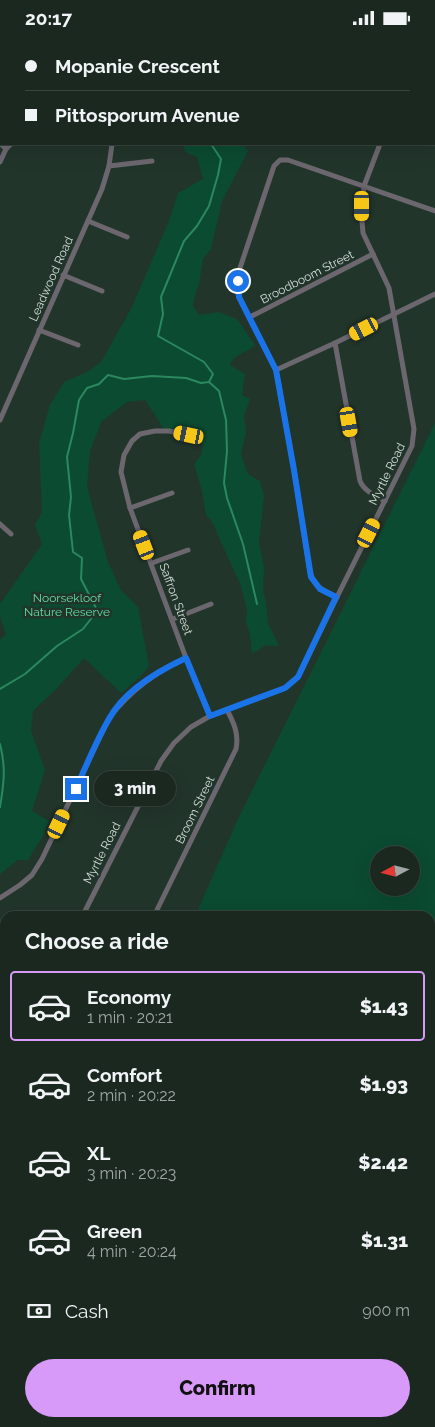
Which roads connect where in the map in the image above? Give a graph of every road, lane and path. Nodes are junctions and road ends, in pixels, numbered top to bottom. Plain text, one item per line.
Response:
1 (2, 145) edge
2 (11, 145) edge
3 (112, 145) edge
4 (380, 145) edge
5 (6, 149) junction
6 (152, 161) dead end
7 (0, 162) edge
8 (109, 166) junction
9 (364, 186) junction
10 (435, 211) edge
11 (88, 221) junction
12 (127, 237) dead end
13 (373, 254) junction
14 (63, 275) junction
15 (102, 291) dead end
16 (435, 294) edge
17 (394, 314) junction
18 (250, 317) junction
19 (39, 330) junction
20 (335, 343) junction
21 (78, 345) dead end
22 (276, 370) junction
23 (0, 420) edge
24 (196, 441) dead end
25 (172, 493) dead end
26 (385, 501) junction
27 (130, 507) junction
28 (0, 524) edge
29 (11, 534) dead end
30 (188, 550) dead end
31 (152, 563) junction
32 (336, 597) junction
33 (211, 604) dead end
34 (172, 619) junction
35 (186, 658) junction
36 (227, 710) junction
37 (210, 716) junction
38 (0, 897) edge
39 (84, 911) edge
40 (156, 911) edge

1 - 5 street
2 - 5 street
3 - 8 street, Leadwood Road
4 - 9 street, Myrtle Road
5 - 7 street
6 - 8 street
8 - 11 street, Leadwood Road
9 - 10 street
9 - 13 street, Myrtle Road
9 - 18 street
11 - 12 street
11 - 14 street, Leadwood Road
13 - 17 street, Myrtle Road
13 - 18 street, Broodboom Street
14 - 15 street
14 - 19 street, Leadwood Road
16 - 17 street
17 - 20 street
17 - 26 street, Myrtle Road
18 - 22 street
19 - 21 street
19 - 23 street, Leadwood Road
20 - 22 street
20 - 26 street
22 - 32 street
24 - 27 street, Saffron Street
25 - 27 street
26 - 32 street, Myrtle Road
27 - 31 street, Saffron Street
28 - 29 street
30 - 31 street
31 - 34 street, Saffron Street
32 - 36 street, Myrtle Road
33 - 34 street
34 - 35 street, Saffron Street
35 - 37 street, Saffron Street
35 - 38 street
36 - 37 street, Myrtle Road
36 - 40 street, Broom Street
37 - 39 street, Myrtle Road

